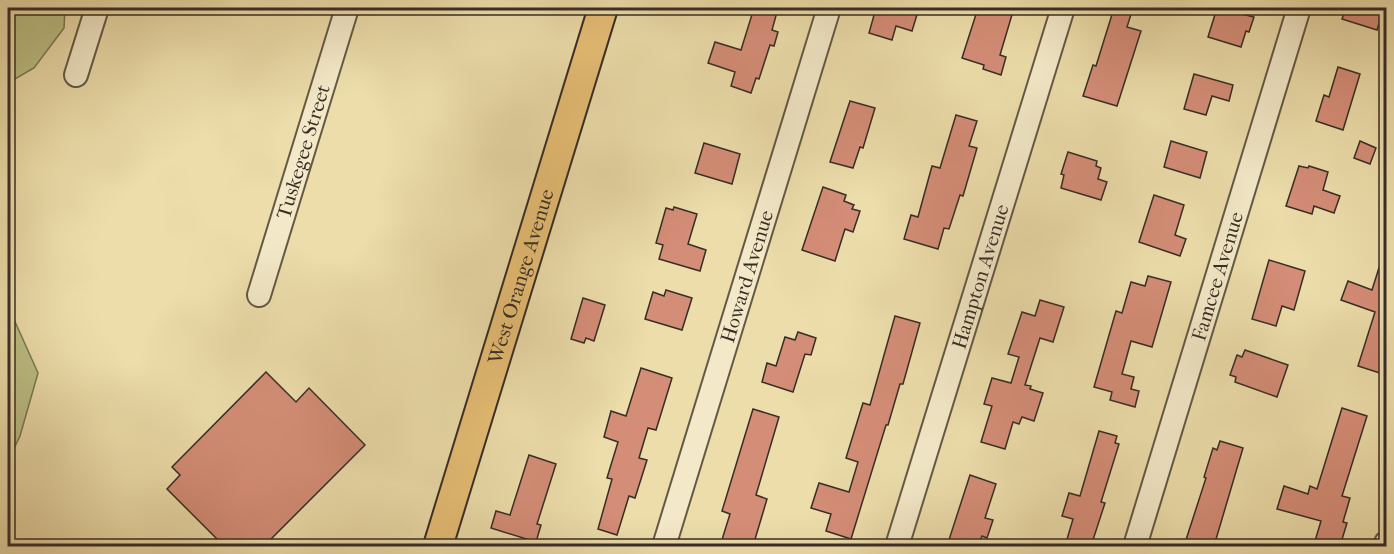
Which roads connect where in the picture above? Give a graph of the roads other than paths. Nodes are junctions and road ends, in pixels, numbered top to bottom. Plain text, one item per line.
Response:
1 (97, 8) edge
2 (347, 8) edge
3 (603, 8) edge
4 (829, 8) edge
5 (1063, 8) edge
6 (1299, 8) edge
7 (76, 75) dead end
8 (259, 296) dead end
9 (438, 546) edge
10 (664, 546) edge
11 (897, 546) edge
12 (1136, 546) edge

1 - 7 street
2 - 8 street, Tuskegee Street
3 - 9 main road, West Orange Avenue
4 - 10 street, Howard Avenue
5 - 11 street, Hampton Avenue
6 - 12 street, Famcee Avenue

